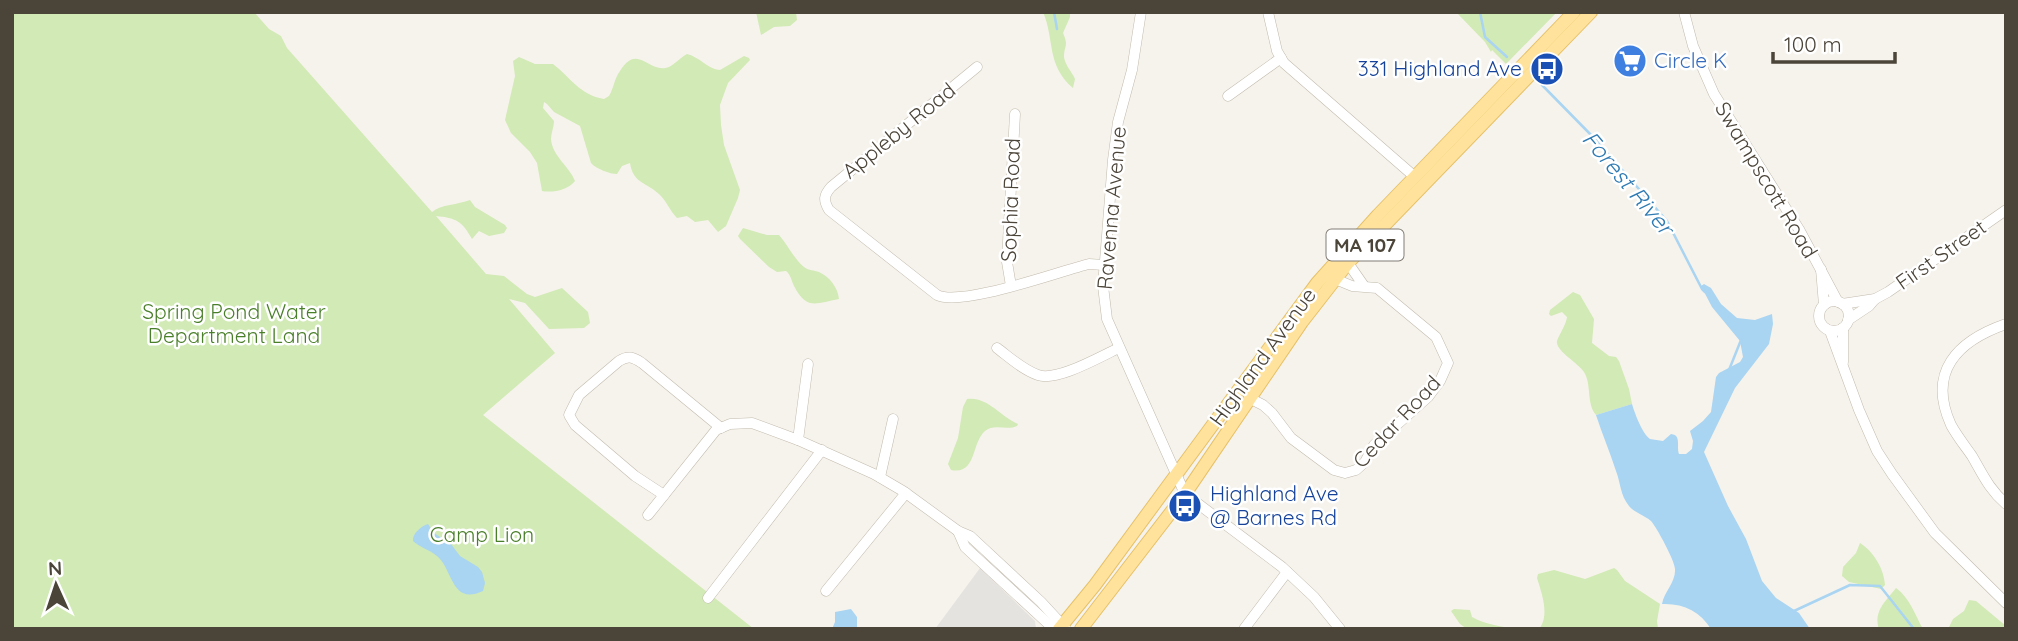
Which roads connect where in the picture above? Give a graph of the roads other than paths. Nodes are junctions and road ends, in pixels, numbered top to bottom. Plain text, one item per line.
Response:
1 (1141, 12) edge
2 (1268, 12) edge
3 (1574, 12) edge
4 (1591, 12) edge
5 (1684, 12) edge
6 (1281, 58) junction
7 (977, 67) dead end
8 (1228, 96) dead end
9 (1015, 114) dead end
10 (1415, 177) junction
11 (2006, 210) edge
12 (1349, 262) junction
13 (1104, 265) junction
14 (1821, 269) junction
15 (1335, 279) junction
16 (1011, 286) junction
17 (1364, 286) junction
18 (1875, 299) junction
19 (1840, 303) junction
20 (1824, 305) junction
21 (1845, 324) junction
22 (2006, 324) edge
23 (1830, 331) junction
24 (997, 348) dead end
25 (1119, 348) junction
26 (808, 364) dead end
27 (1843, 366) junction
28 (1249, 398) junction
29 (893, 419) dead end
30 (721, 428) junction
31 (798, 440) junction
32 (822, 450) junction
33 (1175, 476) junction
34 (880, 477) junction
35 (906, 493) junction
36 (1185, 494) junction
37 (664, 495) junction
38 (2006, 504) edge
39 (648, 515) dead end
40 (1287, 572) junction
41 (826, 591) dead end
42 (708, 598) dead end
43 (2006, 603) edge
44 (1060, 628) edge
45 (1081, 629) edge
46 (1244, 629) edge
47 (1340, 629) edge

1 - 13 street, Ravenna Avenue
2 - 6 street
3 - 10 main road, Highland Avenue / MA 107
4 - 12 main road, Highland Avenue / MA 107
5 - 14 street, Swampscott Road
6 - 8 street
6 - 10 street
7 - 16 street, Appleby Road
9 - 16 street, Sophia Road
10 - 33 main road, Highland Avenue / MA 107
11 - 18 street, First Street
12 - 15 main road, Highland Avenue / MA 107
12 - 17 street, Cedar Road
13 - 16 street
13 - 25 street, Ravenna Avenue
14 - 19 street, Swampscott Road
14 - 20 street, Swampscott Road
15 - 17 street, Cedar Road
15 - 28 main road, Highland Avenue / MA 107
17 - 28 street, Cedar Road
18 - 19 street, First Street
18 - 21 street, First Street
19 - 20 street
19 - 21 street
20 - 23 street
21 - 23 street
21 - 27 street
22 - 38 street
23 - 27 street
24 - 25 street
25 - 33 street, Ravenna Avenue
26 - 31 street
27 - 43 street
28 - 36 main road, Highland Avenue / MA 107
29 - 34 street
30 - 31 street
30 - 37 street
30 - 37 street
31 - 32 street
32 - 34 street
32 - 42 street
33 - 36 street, Ravenna Avenue
33 - 44 main road, Highland Avenue / MA 107
34 - 35 street
35 - 41 street
35 - 44 street
36 - 40 street
36 - 45 main road, Highland Avenue / MA 107
37 - 39 street
40 - 46 street
40 - 47 street

